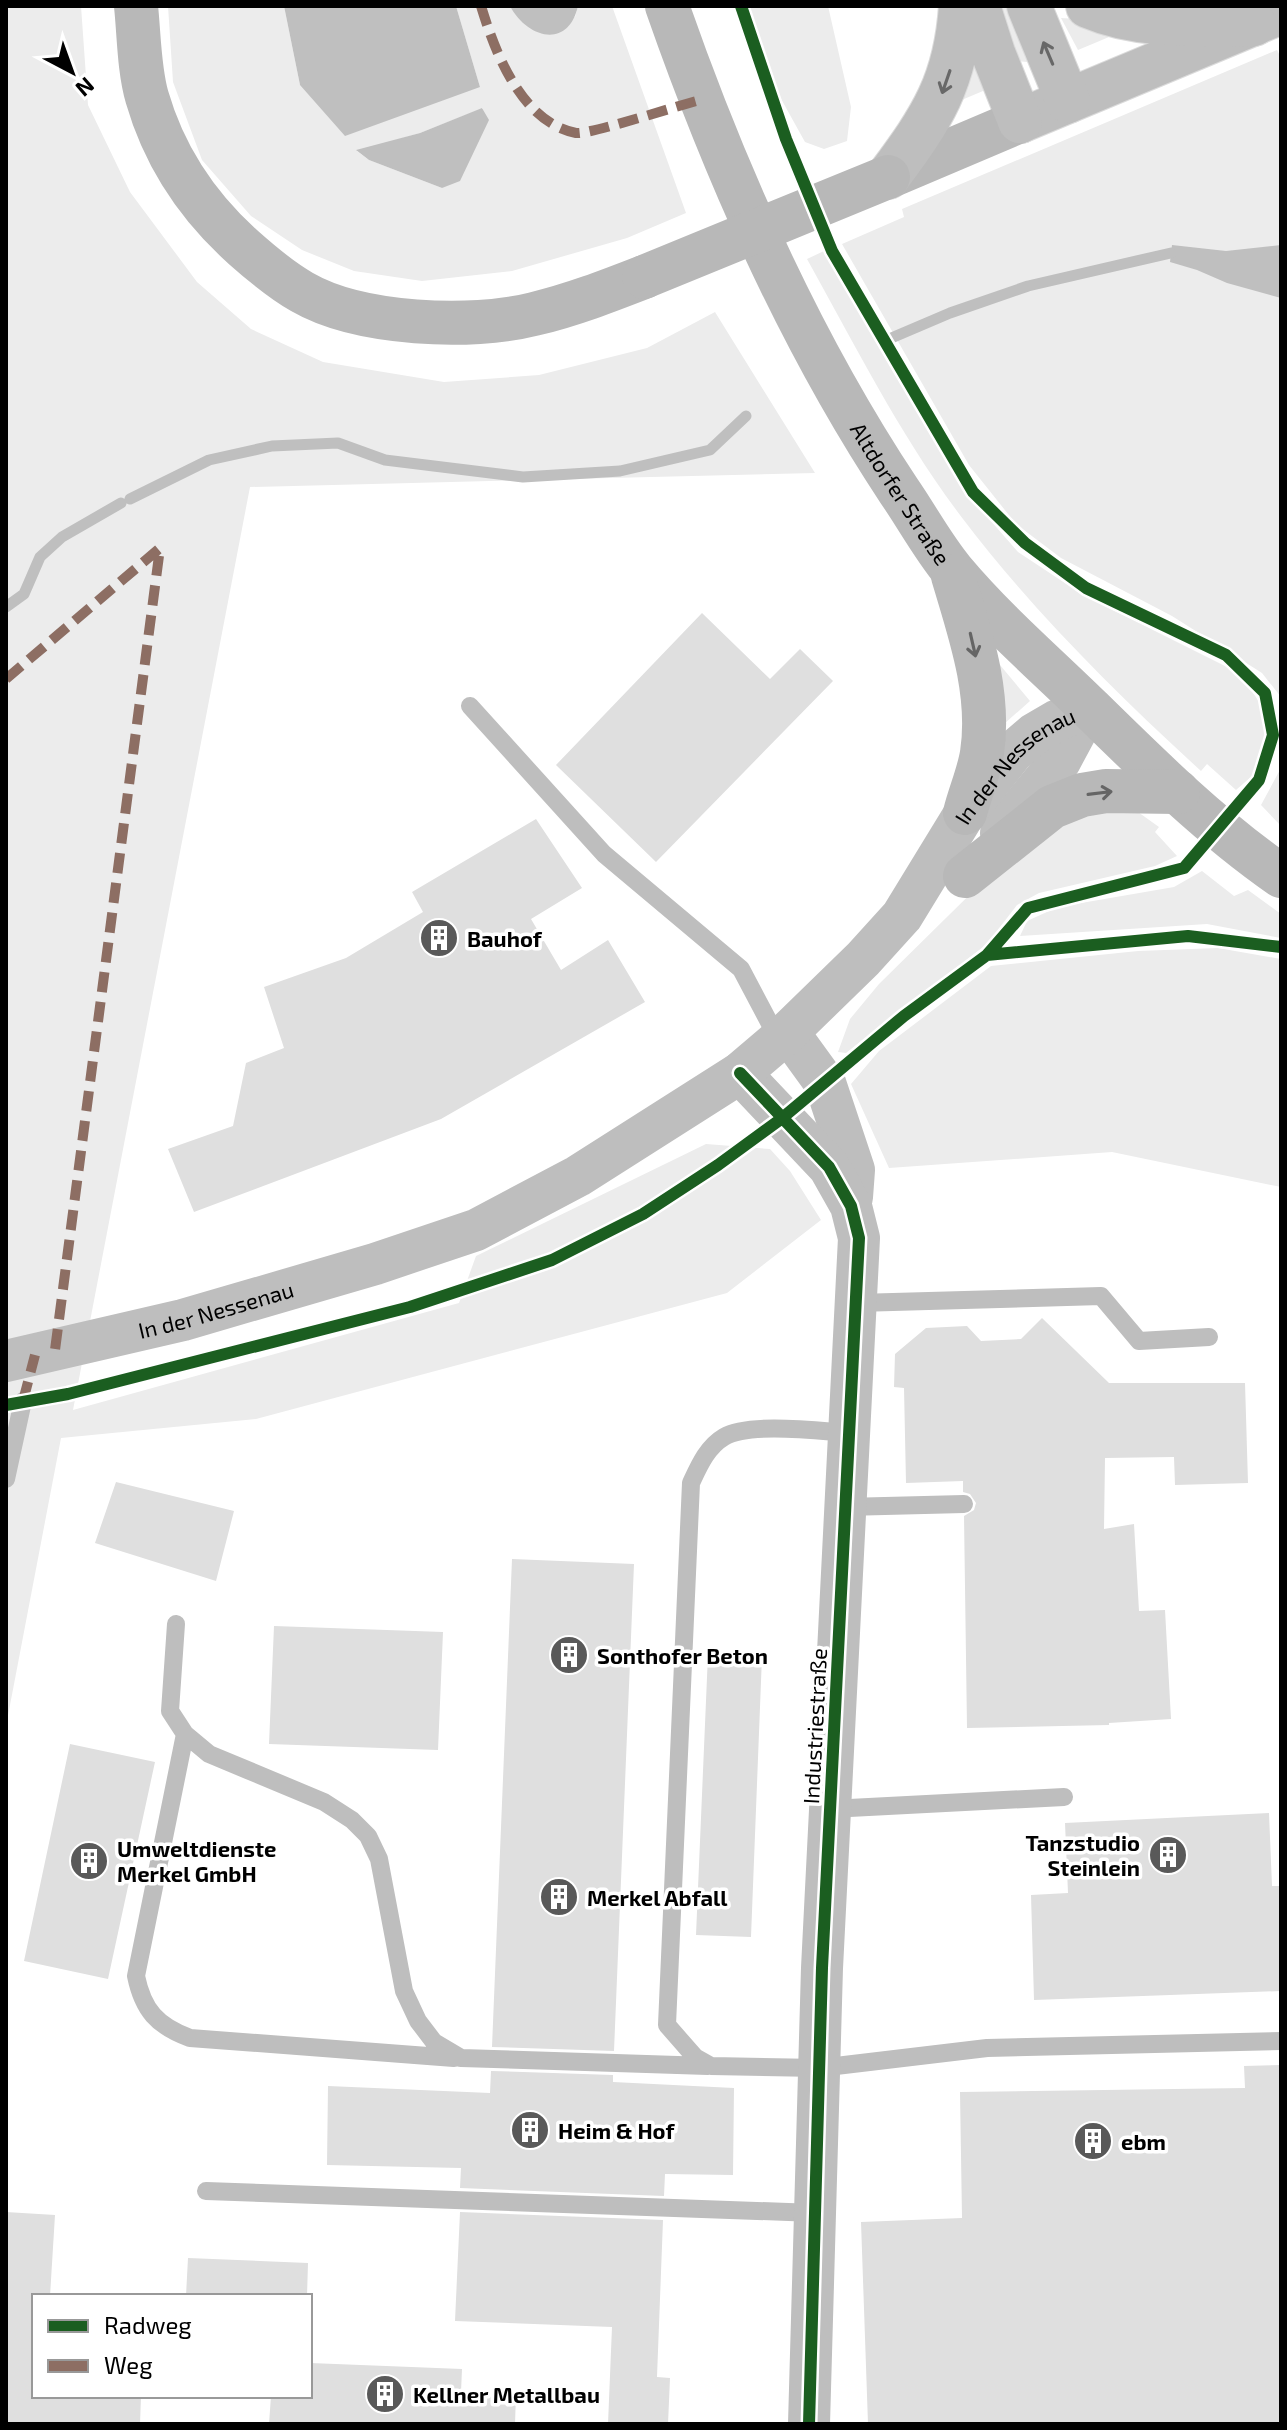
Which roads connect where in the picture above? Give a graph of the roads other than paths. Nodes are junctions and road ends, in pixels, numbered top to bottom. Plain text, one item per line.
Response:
1 (136, 6) edge
2 (667, 6) edge
3 (961, 6) edge
4 (978, 6) edge
5 (1029, 6) edge
6 (1088, 6) edge
7 (1267, 18) edge
8 (1068, 101) junction
9 (1020, 121) junction
10 (888, 177) junction
11 (952, 570) junction
12 (470, 706) dead end
13 (1089, 707) junction
14 (1178, 792) junction
15 (965, 813) junction
16 (1269, 868) edge
17 (965, 876) junction
18 (902, 916) junction
19 (783, 1036) junction
20 (740, 1073) junction
21 (851, 1206) junction
22 (857, 1303) junction
23 (1209, 1337) dead end
24 (6, 1361) edge
25 (23, 1401) dead end
26 (849, 1433) junction
27 (6, 1479) edge
28 (964, 1504) dead end
29 (845, 1507) junction
30 (176, 1624) dead end
31 (185, 1734) junction
32 (1064, 1797) dead end
33 (830, 1809) junction
34 (1281, 2041) edge
35 (461, 2058) junction
36 (711, 2066) junction
37 (819, 2068) junction
38 (206, 2191) dead end
39 (815, 2213) junction
40 (809, 2424) edge

1 - 10 main road, bridge
2 - 11 main road, Altdorfer Straße
3 -> 10 main road
4 - 9 main road
8 -> 5 main road
6 - 7 main road
7 - 8 main road
8 - 9 main road
9 - 10 main road
11 - 13 main road, Altdorfer Straße
11 -> 15 main road
12 - 19 lane
13 - 14 main road, Altdorfer Straße
13 - 15 street, In der Nessenau
13 - 17 street, In der Nessenau
14 - 16 main road, Altdorfer Straße
17 -> 14 main road
15 - 18 street, In der Nessenau
17 - 18 street, In der Nessenau
18 - 19 street, In der Nessenau
19 - 20 street, In der Nessenau
19 - 21 street, Industriestraße
20 - 21 street, Industriestraße
20 - 24 street, In der Nessenau
21 - 22 street, Industriestraße
22 - 23 lane
22 - 26 street, Industriestraße
25 - 27 lane
26 - 29 street, Industriestraße
26 - 36 lane
28 - 29 lane
29 - 33 street, Industriestraße
30 - 31 lane
31 - 35 lane
31 - 35 lane
32 - 33 lane
33 - 37 street, Industriestraße
34 - 37 lane
35 - 36 lane
36 - 37 lane
37 - 39 street, Industriestraße
38 - 39 lane
39 - 40 street, Industriestraße

